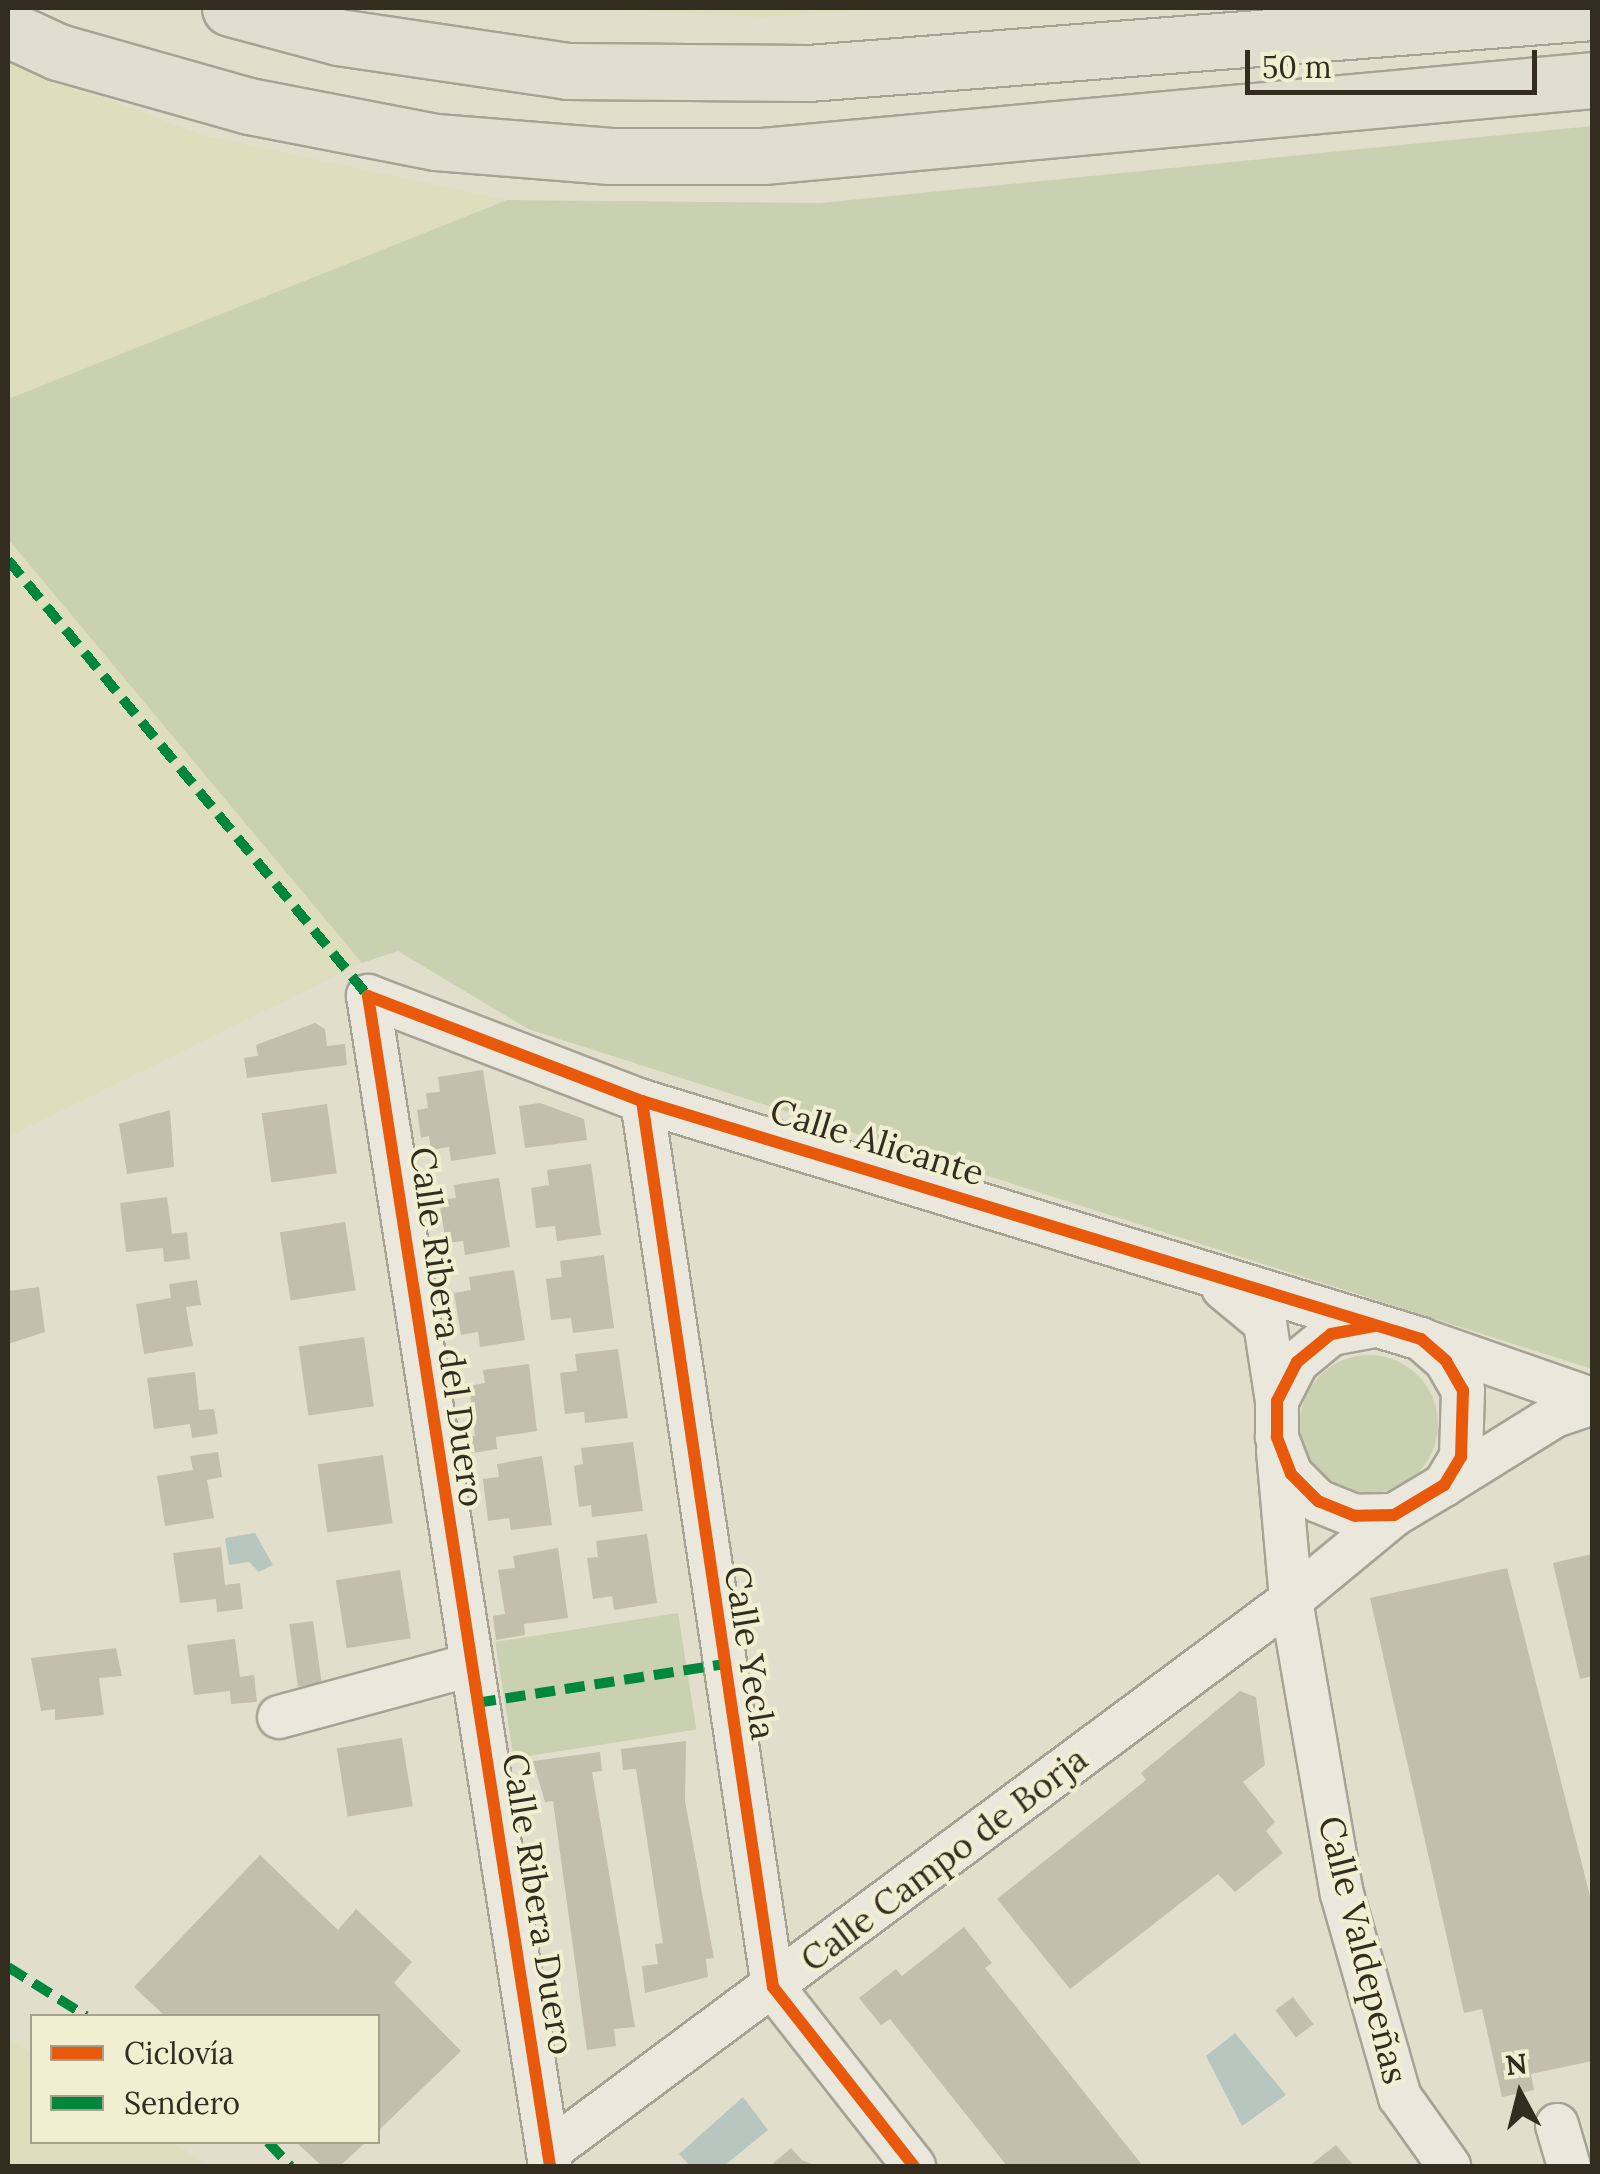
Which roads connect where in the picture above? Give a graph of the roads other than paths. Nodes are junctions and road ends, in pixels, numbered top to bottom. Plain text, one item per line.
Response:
1 (230, 8) edge
2 (1592, 12) edge
3 (8, 29) edge
4 (1592, 80) edge
5 (368, 996) joint
6 (642, 1100) junction
7 (1206, 1276) junction
8 (1375, 1326) junction
9 (1420, 1339) junction
10 (1592, 1401) edge
11 (1277, 1419) junction
12 (1444, 1485) junction
13 (1394, 1515) junction
14 (1291, 1600) junction
15 (467, 1666) junction
16 (279, 1717) dead end
17 (773, 1987) junction
18 (1557, 2125) dead end
19 (549, 2159) edge
20 (914, 2166) edge
21 (1450, 2166) edge
22 (1569, 2166) edge

1 - 2 main road
3 - 4 main road
5 - 6 street, Calle Alicante
5 - 15 street, Calle Ribera del Duero
6 - 7 street, Calle Alicante
6 - 17 street, Calle Yecla
7 - 8 street, Calle Alicante
7 - 11 street, Calle Alicante
8 - 9 street
8 - 11 street
9 - 10 street
9 - 12 street
10 - 12 street
11 - 13 street
11 - 14 street, Calle Valdepeñas
12 - 13 street
13 - 14 street
14 - 17 street, Calle Campo de Borja
14 - 21 street, Calle Valdepeñas
15 - 16 street
15 - 19 street, Calle Ribera Duero
17 - 19 street, Calle Campo de Borja
17 - 20 street, Calle Yecla
18 - 22 street

